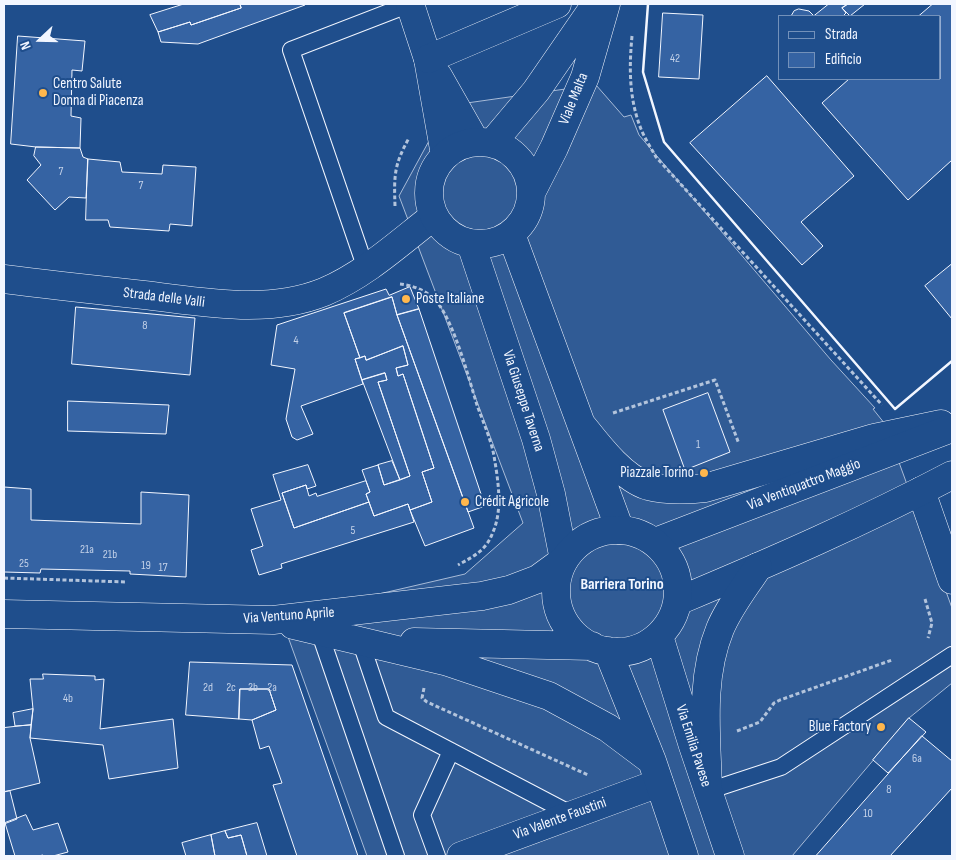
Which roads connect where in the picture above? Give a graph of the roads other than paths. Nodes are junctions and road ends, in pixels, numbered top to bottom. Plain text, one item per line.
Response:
1 (410, 4) edge
2 (557, 4) edge
3 (596, 4) edge
4 (606, 4) edge
5 (428, 59) junction
6 (484, 142) junction
7 (445, 155) junction
8 (532, 191) junction
9 (434, 216) junction
10 (511, 234) junction
11 (471, 244) junction
12 (366, 269) junction
13 (4, 279) edge
14 (592, 420) junction
15 (952, 421) edge
16 (952, 428) edge
17 (952, 475) edge
18 (921, 491) junction
19 (620, 530) junction
20 (655, 542) junction
21 (564, 560) junction
22 (758, 567) junction
23 (952, 580) edge
24 (678, 600) junction
25 (4, 614) edge
26 (274, 620) junction
27 (319, 631) junction
28 (659, 636) junction
29 (360, 640) junction
30 (600, 649) junction
31 (952, 655) edge
32 (452, 751) junction
33 (656, 772) junction
34 (708, 791) junction
35 (571, 814) junction
36 (396, 856) edge
37 (437, 856) edge
38 (461, 856) edge
39 (684, 856) edge
40 (730, 856) edge

1 - 5 street
1 - 12 lane
2 - 5 street
3 - 6 street, Viale Malta
4 - 8 street, Viale Malta
5 - 6 street
5 - 7 street
6 - 7 street
6 - 8 street
7 - 9 street
8 - 10 street
9 - 11 street
9 - 12 street, Strada delle Valli
10 - 11 street
10 - 14 street
11 - 21 street, Via Giuseppe Taverna
12 - 13 street, Strada delle Valli
14 - 15 street
14 - 19 street
16 - 20 street, Via Ventiquattro Maggio
17 - 18 street
18 - 22 street
18 - 23 street
19 - 20 street
19 - 21 street
20 - 24 street
21 - 26 street, Via Ventuno Aprile
21 - 30 street
22 - 24 street
22 - 34 street
24 - 28 street
25 - 26 street, Via Ventuno Aprile
26 - 27 street
27 - 29 street
27 - 36 lane
28 - 30 street
28 - 34 street, Via Emilia Pavese
29 - 30 street
29 - 32 lane
29 - 33 street
30 - 33 street
31 - 34 lane
32 - 35 lane
32 - 37 lane
33 - 35 street, Via Valente Faustini
33 - 39 street
34 - 40 street, Via Emilia Pavese
35 - 38 street, Via Valente Faustini

